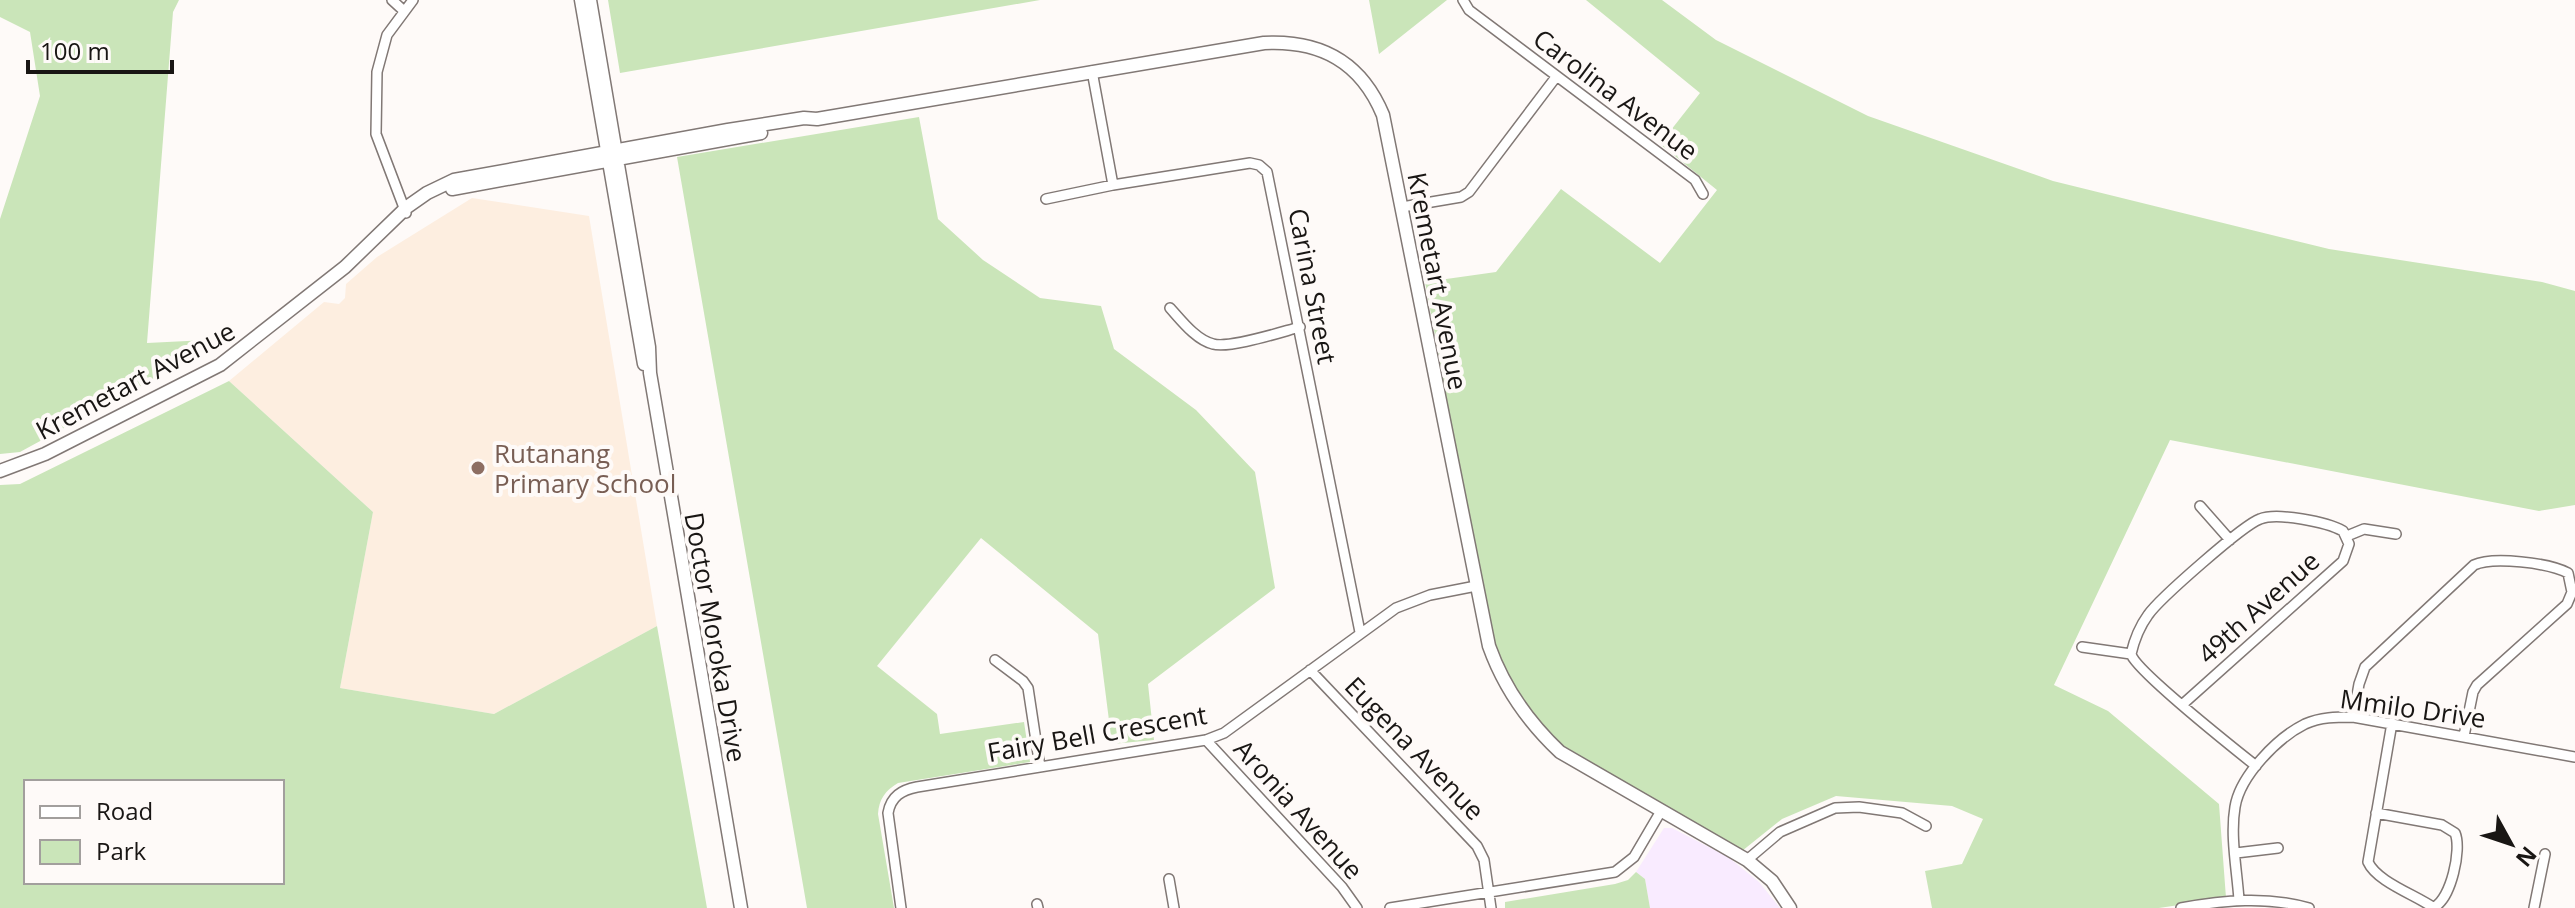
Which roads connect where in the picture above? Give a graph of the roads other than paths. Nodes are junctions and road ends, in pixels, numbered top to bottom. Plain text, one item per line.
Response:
1 (392, 0) edge
2 (413, 0) edge
3 (581, 0) edge
4 (590, 0) edge
5 (1463, 0) edge
6 (404, 11) junction
7 (1092, 71) junction
8 (1556, 77) junction
9 (612, 156) junction
10 (1113, 185) junction
11 (1703, 194) dead end
12 (1046, 199) dead end
13 (1402, 207) junction
14 (405, 212) junction
15 (1170, 308) dead end
16 (1300, 327) junction
17 (0, 471) edge
18 (2200, 506) dead end
19 (2396, 534) dead end
20 (2347, 536) junction
21 (2230, 540) junction
22 (2572, 570) edge
23 (1476, 586) junction
24 (1360, 632) junction
25 (2082, 647) dead end
26 (2131, 654) junction
27 (995, 660) dead end
28 (1310, 670) junction
29 (2183, 704) junction
30 (2353, 717) junction
31 (2392, 723) junction
32 (2464, 736) junction
33 (1206, 740) junction
34 (2575, 757) edge
35 (2256, 766) junction
36 (1040, 767) junction
37 (1661, 811) junction
38 (2376, 813) junction
39 (1926, 826) dead end
40 (2278, 848) dead end
41 (2236, 853) junction
42 (2545, 854) dead end
43 (1747, 860) junction
44 (1169, 879) dead end
45 (1489, 891) junction
46 (2239, 900) junction
47 (741, 908) edge
48 (901, 908) edge
49 (1174, 908) edge
50 (1357, 908) edge
51 (1390, 908) edge
52 (1491, 908) edge
53 (1790, 908) edge
54 (2181, 908) edge
55 (2309, 908) edge
56 (2434, 908) edge
57 (2534, 908) edge

1 - 6 street
2 - 6 street
3 - 9 street, Doctor Moroka Drive
4 - 9 street, Doctor Moroka Drive
5 - 8 street, Carolina Avenue
6 - 14 street
7 - 9 street, Kremetart Avenue
7 - 10 street
7 - 13 street, Kremetart Avenue
8 - 11 street, Carolina Avenue
8 - 13 street
9 - 14 street, Kremetart Avenue
9 - 47 street, Doctor Moroka Drive
10 - 12 street, Carina Street
10 - 16 street, Carina Street
13 - 23 street, Kremetart Avenue
14 - 17 street, Kremetart Avenue
15 - 16 street
16 - 24 street, Carina Street
18 - 21 street
19 - 20 street, 49th Avenue
20 - 21 street, 49th Avenue
20 - 29 street, 49th Avenue
21 - 26 street, 49th Avenue
22 - 30 street
22 - 32 street
23 - 24 street, Fairy Bell Crescent
23 - 37 street, Kremetart Avenue
24 - 28 street, Fairy Bell Crescent
25 - 26 street
26 - 29 street
27 - 36 street
28 - 33 street, Fairy Bell Crescent
28 - 45 street, Eugena Avenue
29 - 35 street
30 - 31 street, Mmilo Drive
30 - 35 street, Mmilo Drive
31 - 32 street, Mmilo Drive
31 - 38 street
32 - 34 street, Mmilo Drive
33 - 36 street, Fairy Bell Crescent
33 - 50 street, Aronia Avenue
35 - 41 street, Mmilo Drive
36 - 48 street, Fairy Bell Crescent
37 - 43 street, Kremetart Avenue
37 - 45 street
38 - 56 street
38 - 56 street
39 - 43 street
40 - 41 street
41 - 46 street, Mmilo Drive
42 - 57 street
43 - 53 street, Kremetart Avenue
44 - 49 street
45 - 51 street
45 - 52 street, Eugena Avenue
46 - 54 street
46 - 55 street

